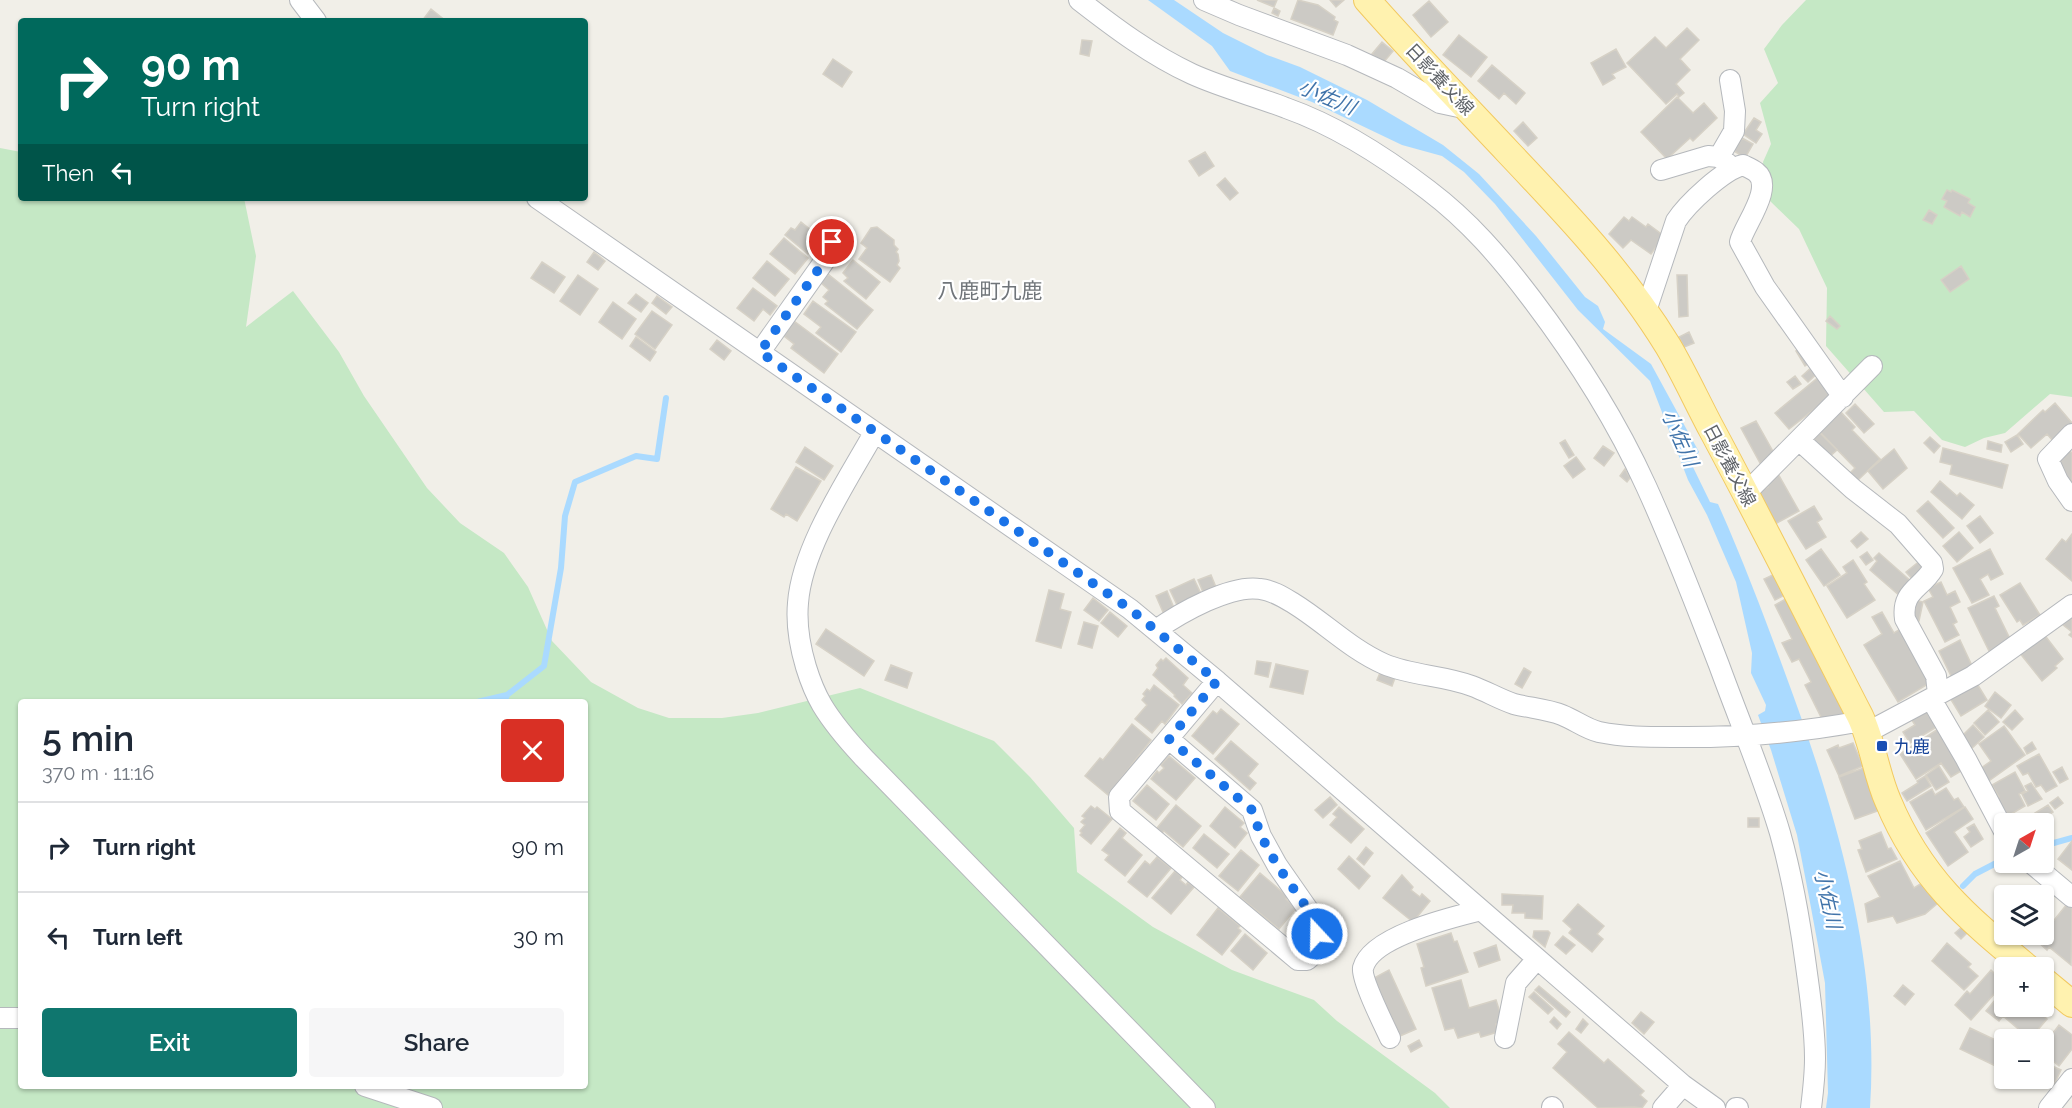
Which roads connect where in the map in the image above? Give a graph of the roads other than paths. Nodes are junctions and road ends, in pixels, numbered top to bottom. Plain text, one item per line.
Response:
1 (300, 0) edge
2 (1079, 0) edge
3 (1204, 0) edge
4 (1367, 0) edge
5 (314, 18) edge
6 (1730, 80) dead end
7 (1468, 109) junction
8 (1726, 162) junction
9 (1661, 170) dead end
10 (541, 201) edge
11 (835, 246) dead end
12 (1645, 314) junction
13 (760, 352) junction
14 (1872, 366) dead end
15 (1843, 397) junction
16 (874, 433) junction
17 (2072, 434) edge
18 (1799, 440) junction
19 (1746, 493) junction
20 (2072, 501) edge
21 (2072, 605) edge
22 (1156, 630) junction
23 (1217, 681) junction
24 (1934, 697) junction
25 (1864, 727) junction
26 (1748, 737) junction
27 (1169, 739) junction
28 (1994, 813) edge
29 (2043, 873) edge
30 (2072, 897) edge
31 (1481, 910) junction
32 (2014, 957) edge
33 (1537, 959) junction
34 (2054, 987) edge
35 (2069, 996) edge
36 (0, 1018) edge
37 (18, 1018) edge
38 (1390, 1038) dead end
39 (1505, 1038) dead end
40 (2072, 1079) edge
41 (1683, 1085) junction
42 (374, 1089) edge
43 (432, 1108) edge
44 (1205, 1108) edge
45 (1663, 1108) edge
46 (1715, 1108) edge
47 (1811, 1108) edge
48 (2049, 1108) edge

1 - 5 street
2 - 26 street
3 - 7 street
4 - 7 main road, 日影養父線
6 - 8 street
7 - 12 main road, 日影養父線
8 - 9 street
8 - 12 street
8 - 15 street
10 - 13 street
11 - 13 street
12 - 19 main road, 日影養父線
13 - 16 street
14 - 15 street
15 - 18 street
16 - 22 street
16 - 44 street
17 - 20 street
18 - 19 street
18 - 24 street
19 - 25 main road, 日影養父線
21 - 24 street
22 - 23 street
22 - 26 street
23 - 27 street
23 - 31 street
24 - 25 street
24 - 28 street
25 - 26 street
25 - 32 main road, 日影養父線
26 - 47 street
27 - 27 street
29 - 30 street
31 - 33 street
31 - 38 street
33 - 39 street
33 - 41 street
34 - 35 main road
36 - 37 street
40 - 48 street
41 - 45 street
41 - 46 street
42 - 43 street

